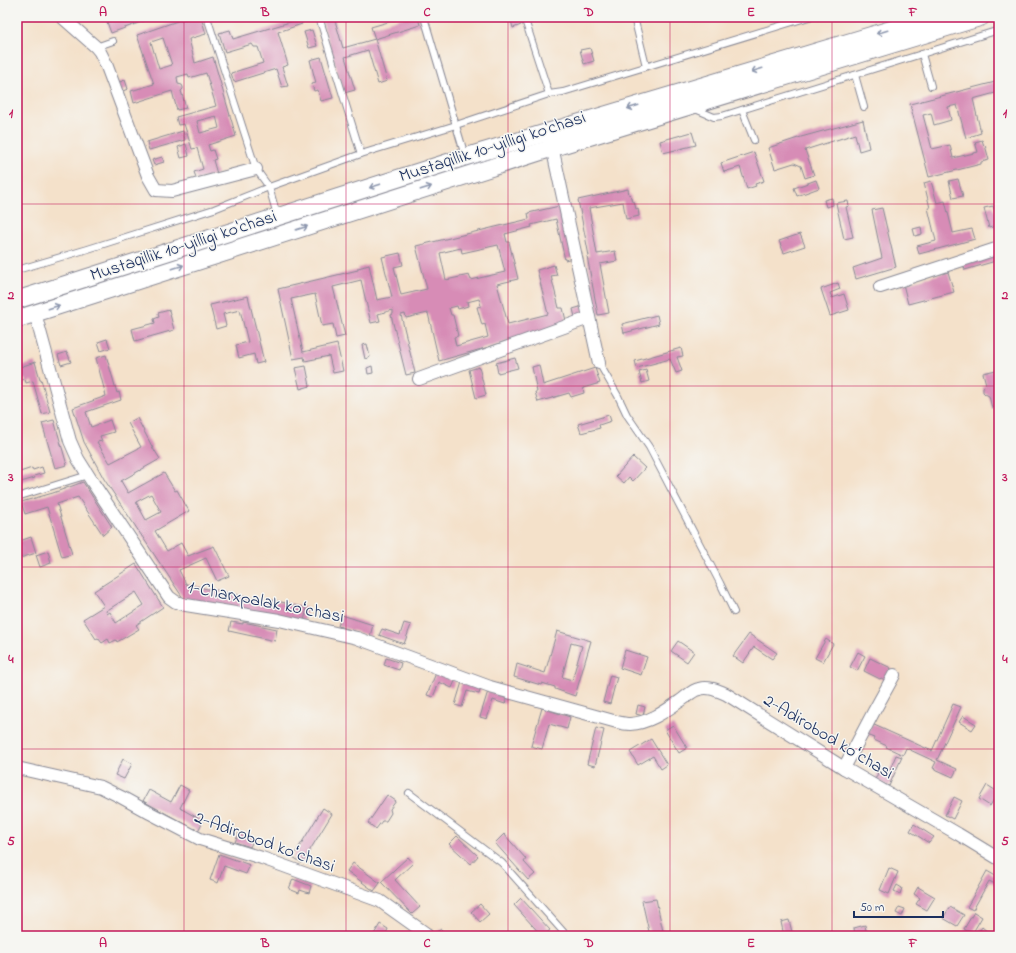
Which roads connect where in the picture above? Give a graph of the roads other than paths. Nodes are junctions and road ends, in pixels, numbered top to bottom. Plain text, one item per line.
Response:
1 (62, 17) edge
2 (207, 17) edge
3 (319, 17) edge
4 (424, 17) edge
5 (524, 17) edge
6 (634, 17) edge
7 (809, 17) edge
8 (933, 17) edge
9 (981, 17) edge
10 (999, 30) edge
11 (113, 41) dead end
12 (96, 47) junction
13 (922, 54) junction
14 (646, 66) junction
15 (854, 76) junction
16 (931, 86) dead end
17 (549, 94) junction
18 (688, 106) junction
19 (864, 107) dead end
20 (742, 110) junction
21 (456, 125) junction
22 (551, 140) junction
23 (754, 140) dead end
24 (361, 154) junction
25 (466, 157) junction
26 (256, 169) junction
27 (269, 187) junction
28 (278, 217) junction
29 (999, 248) edge
30 (17, 270) edge
31 (880, 287) dead end
32 (17, 300) edge
33 (35, 313) junction
34 (590, 318) junction
35 (17, 319) edge
36 (599, 364) joint
37 (419, 379) dead end
38 (88, 475) junction
39 (17, 497) edge
40 (734, 612) dead end
41 (894, 675) dead end
42 (638, 723) joint
43 (17, 768) edge
44 (844, 768) junction
45 (409, 793) dead end
46 (999, 859) edge
47 (427, 936) edge
48 (567, 936) edge

1 - 12 street
2 - 26 lane
3 - 24 lane
4 - 21 lane
5 - 17 lane
6 - 14 lane
7 - 14 lane
8 -> 22 main road, Mustaqillik 10-yilligi ko'chasi
9 - 18 main road, Mustaqillik 10-yilligi ko'chasi
10 - 13 lane
11 - 12 lane
12 - 26 street
13 - 15 lane
13 - 16 lane
14 - 17 lane
15 - 19 lane
15 - 20 lane
17 - 21 lane
18 - 20 lane
18 - 22 main road, Mustaqillik 10-yilligi ko'chasi
20 - 23 lane
21 - 24 lane
21 - 25 lane
22 - 25 main road, Mustaqillik 10-yilligi ko'chasi
33 -> 22 main road, Mustaqillik 10-yilligi ko'chasi
22 - 34 street
24 - 27 lane
25 -> 28 main road, Mustaqillik 10-yilligi ko'chasi
26 - 27 lane
27 - 28 lane
27 - 30 lane
28 - 32 main road, Mustaqillik 10-yilligi ko'chasi
29 - 31 street
33 - 35 main road, Mustaqillik 10-yilligi ko'chasi
33 - 38 street, 1-Charxpalak koʻchasi
34 - 36 street
34 - 37 street
36 - 40 lane
38 - 39 lane
38 - 42 street, 1-Charxpalak koʻchasi
41 - 44 street
42 - 44 street, 2-Adirobod koʻchasi
43 - 47 street, 2-Adirobod koʻchasi
44 - 46 street, 2-Adirobod koʻchasi
45 - 48 lane

